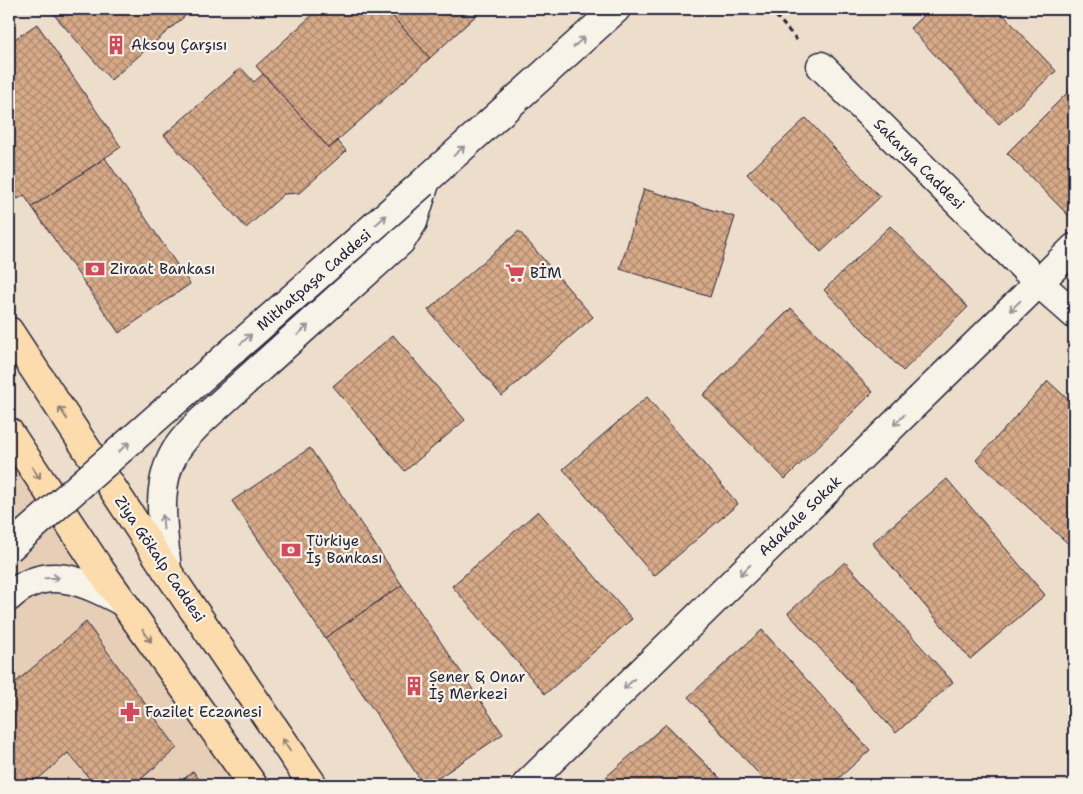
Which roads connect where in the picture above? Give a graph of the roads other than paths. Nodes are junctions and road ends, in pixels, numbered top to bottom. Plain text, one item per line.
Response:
1 (616, 9) edge
2 (821, 66) road end
3 (424, 182) junction
4 (1074, 248) edge
5 (1038, 283) junction
6 (1074, 314) edge
7 (9, 331) edge
8 (9, 432) edge
9 (9, 548) edge
10 (167, 571) junction
11 (9, 597) edge
12 (123, 602) junction
13 (253, 785) edge
14 (314, 785) edge
15 (526, 785) edge

3 -> 1 main road, Mithatpaşa Caddesi
2 - 5 main road, Sakarya Caddesi
9 -> 3 main road, Mithatpaşa Caddesi, bridge
10 -> 3 main road
4 - 5 main road, Adakale Sokak
5 - 6 main road, Sakarya Caddesi
5 -> 15 main road, Adakale Sokak
10 -> 7 main road, Ziya Gökalp Caddesi
8 -> 12 main road
14 -> 10 main road, Ziya Gökalp Caddesi
11 -> 12 main road
12 -> 13 main road

